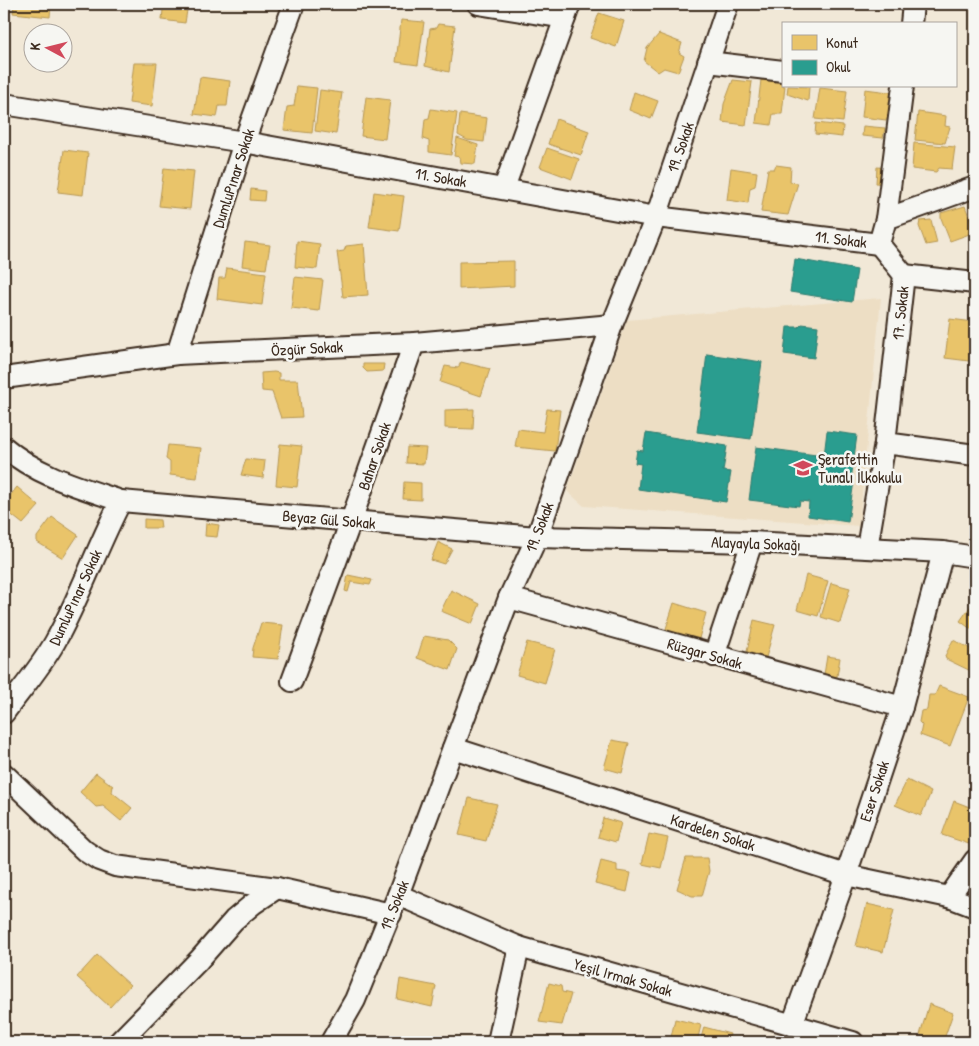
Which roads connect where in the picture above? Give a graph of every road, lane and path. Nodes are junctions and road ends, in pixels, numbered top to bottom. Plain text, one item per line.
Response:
1 (294, 4) edge
2 (478, 4) edge
3 (728, 4) edge
4 (913, 4) edge
5 (568, 11) edge
6 (911, 22) edge
7 (708, 62) junction
8 (782, 71) edge
9 (903, 88) edge
10 (4, 104) edge
11 (244, 142) junction
12 (975, 187) edge
13 (504, 188) junction
14 (656, 217) junction
15 (886, 219) junction
16 (879, 244) junction
17 (904, 275) junction
18 (975, 283) edge
19 (612, 325) junction
20 (414, 343) junction
21 (177, 354) junction
22 (4, 378) edge
23 (885, 443) junction
24 (4, 447) edge
25 (975, 455) edge
26 (120, 501) junction
27 (352, 521) junction
28 (537, 537) junction
29 (752, 542) junction
30 (867, 548) junction
31 (943, 552) junction
32 (975, 557) edge
33 (509, 598) junction
34 (714, 656) junction
35 (292, 680) dead end
36 (902, 707) junction
37 (4, 713) edge
38 (453, 748) junction
39 (4, 774) edge
40 (975, 860) edge
41 (846, 875) junction
42 (277, 888) junction
43 (949, 897) junction
44 (394, 905) junction
45 (975, 907) edge
46 (519, 947) junction
47 (792, 1025) junction
48 (119, 1042) edge
49 (332, 1042) edge
50 (498, 1042) edge
51 (853, 1042) edge

1 - 11 street, DumluPınar Sokak
2 - 5 street
3 - 7 street, 19. Sokak
4 - 6 street
5 - 13 street
7 - 8 street
7 - 14 street, 19. Sokak
9 - 15 street
10 - 11 street, 11. Sokak
11 - 13 street, 11. Sokak
11 - 21 street, DumluPınar Sokak
12 - 15 street
13 - 14 street, 11. Sokak
14 - 16 street, 11. Sokak
14 - 19 street, 19. Sokak
15 - 16 street
16 - 17 street, 17. Sokak
17 - 18 street
17 - 23 street, 17. Sokak
19 - 20 street, Özgür Sokak
19 - 28 street, 19. Sokak
20 - 21 street, Özgür Sokak
20 - 27 street, Bahar Sokak
21 - 22 street, Özgür Sokak
23 - 25 street
23 - 30 street, 17. Sokak
24 - 26 street, Beyaz Gül Sokak
26 - 27 street, Beyaz Gül Sokak
26 - 37 street, DumluPınar Sokak
27 - 28 street, Beyaz Gül Sokak
27 - 35 street, Bahar Sokak
28 - 29 street, Alayayla Sokağı
28 - 33 street, 19. Sokak
29 - 30 street, Alayayla Sokağı
29 - 34 street
30 - 31 street, Alayayla Sokağı
31 - 32 street, Alayayla Sokağı
31 - 36 street, Eser Sokak
33 - 34 street, Rüzgar Sokak
33 - 38 street, 19. Sokak
34 - 36 street, Rüzgar Sokak
36 - 41 street, Eser Sokak
38 - 41 street, Kardelen Sokak
38 - 44 street, 19. Sokak
39 - 42 street, Yeşil Irmak Sokak
40 - 43 street
41 - 43 street, Kardelen Sokak
41 - 47 street, Eser Sokak
42 - 44 street, Yeşil Irmak Sokak
42 - 48 street
43 - 45 street, Kardelen Sokak
44 - 46 street, Yeşil Irmak Sokak
44 - 49 street, 19. Sokak
46 - 47 street, Yeşil Irmak Sokak
46 - 50 street
47 - 51 street, Yeşil Irmak Sokak

